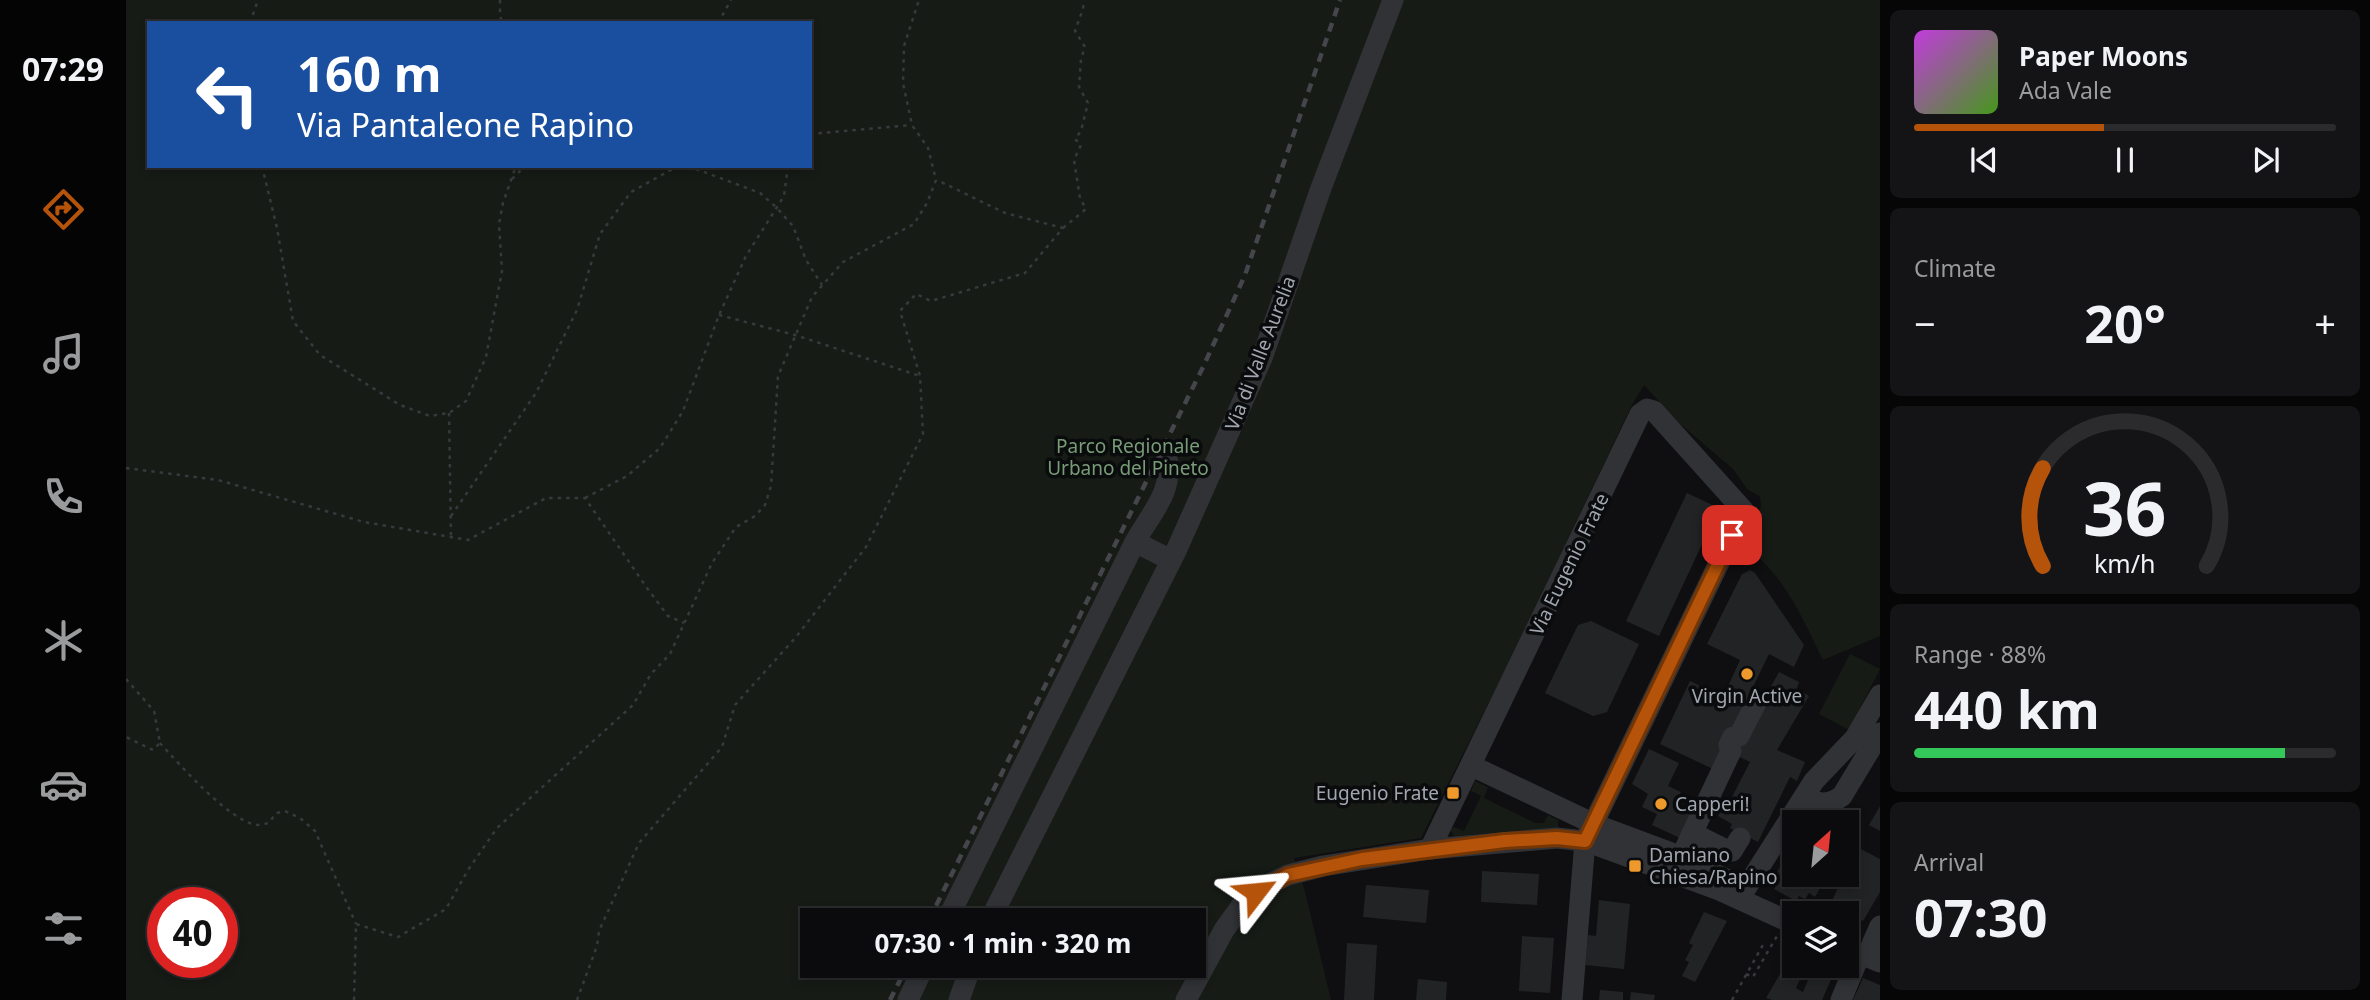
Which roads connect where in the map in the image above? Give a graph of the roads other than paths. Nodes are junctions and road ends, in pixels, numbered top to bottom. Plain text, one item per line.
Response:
1 (1393, 0) edge
2 (1167, 458) dead end
3 (1135, 542) junction
4 (1171, 559) junction
5 (1880, 695) edge
6 (1757, 701) dead end
7 (1880, 733) edge
8 (1472, 766) junction
9 (1805, 797) junction
10 (1589, 832) junction
11 (1692, 833) junction
12 (1740, 838) dead end
13 (1430, 849) junction
14 (1681, 857) junction
15 (1746, 888) junction
16 (1771, 906) junction
17 (953, 908) edge
18 (996, 908) edge
19 (1782, 909) edge
20 (1782, 915) edge
21 (1870, 947) edge
22 (918, 978) edge
23 (967, 978) edge
24 (908, 1000) edge
25 (959, 1000) edge
26 (1186, 1000) edge
27 (1572, 1000) edge
28 (1841, 1000) edge

1 - 4 street, Via di Valle Aurelia
2 - 3 street
3 - 4 street
3 - 17 street
4 - 18 street, Via di Valle Aurelia
5 - 9 street
6 - 11 street
7 - 9 street
8 - 10 street
8 - 10 street, Via Eugenio Frate
8 - 13 street, Via Eugenio Frate
9 - 15 street
10 - 13 street
10 - 14 street
10 - 16 street
10 - 27 street
11 - 12 street
11 - 14 street
13 - 26 street
14 - 15 street
15 - 16 street
16 - 19 street
16 - 20 street
21 - 28 street
22 - 24 street
23 - 25 street

